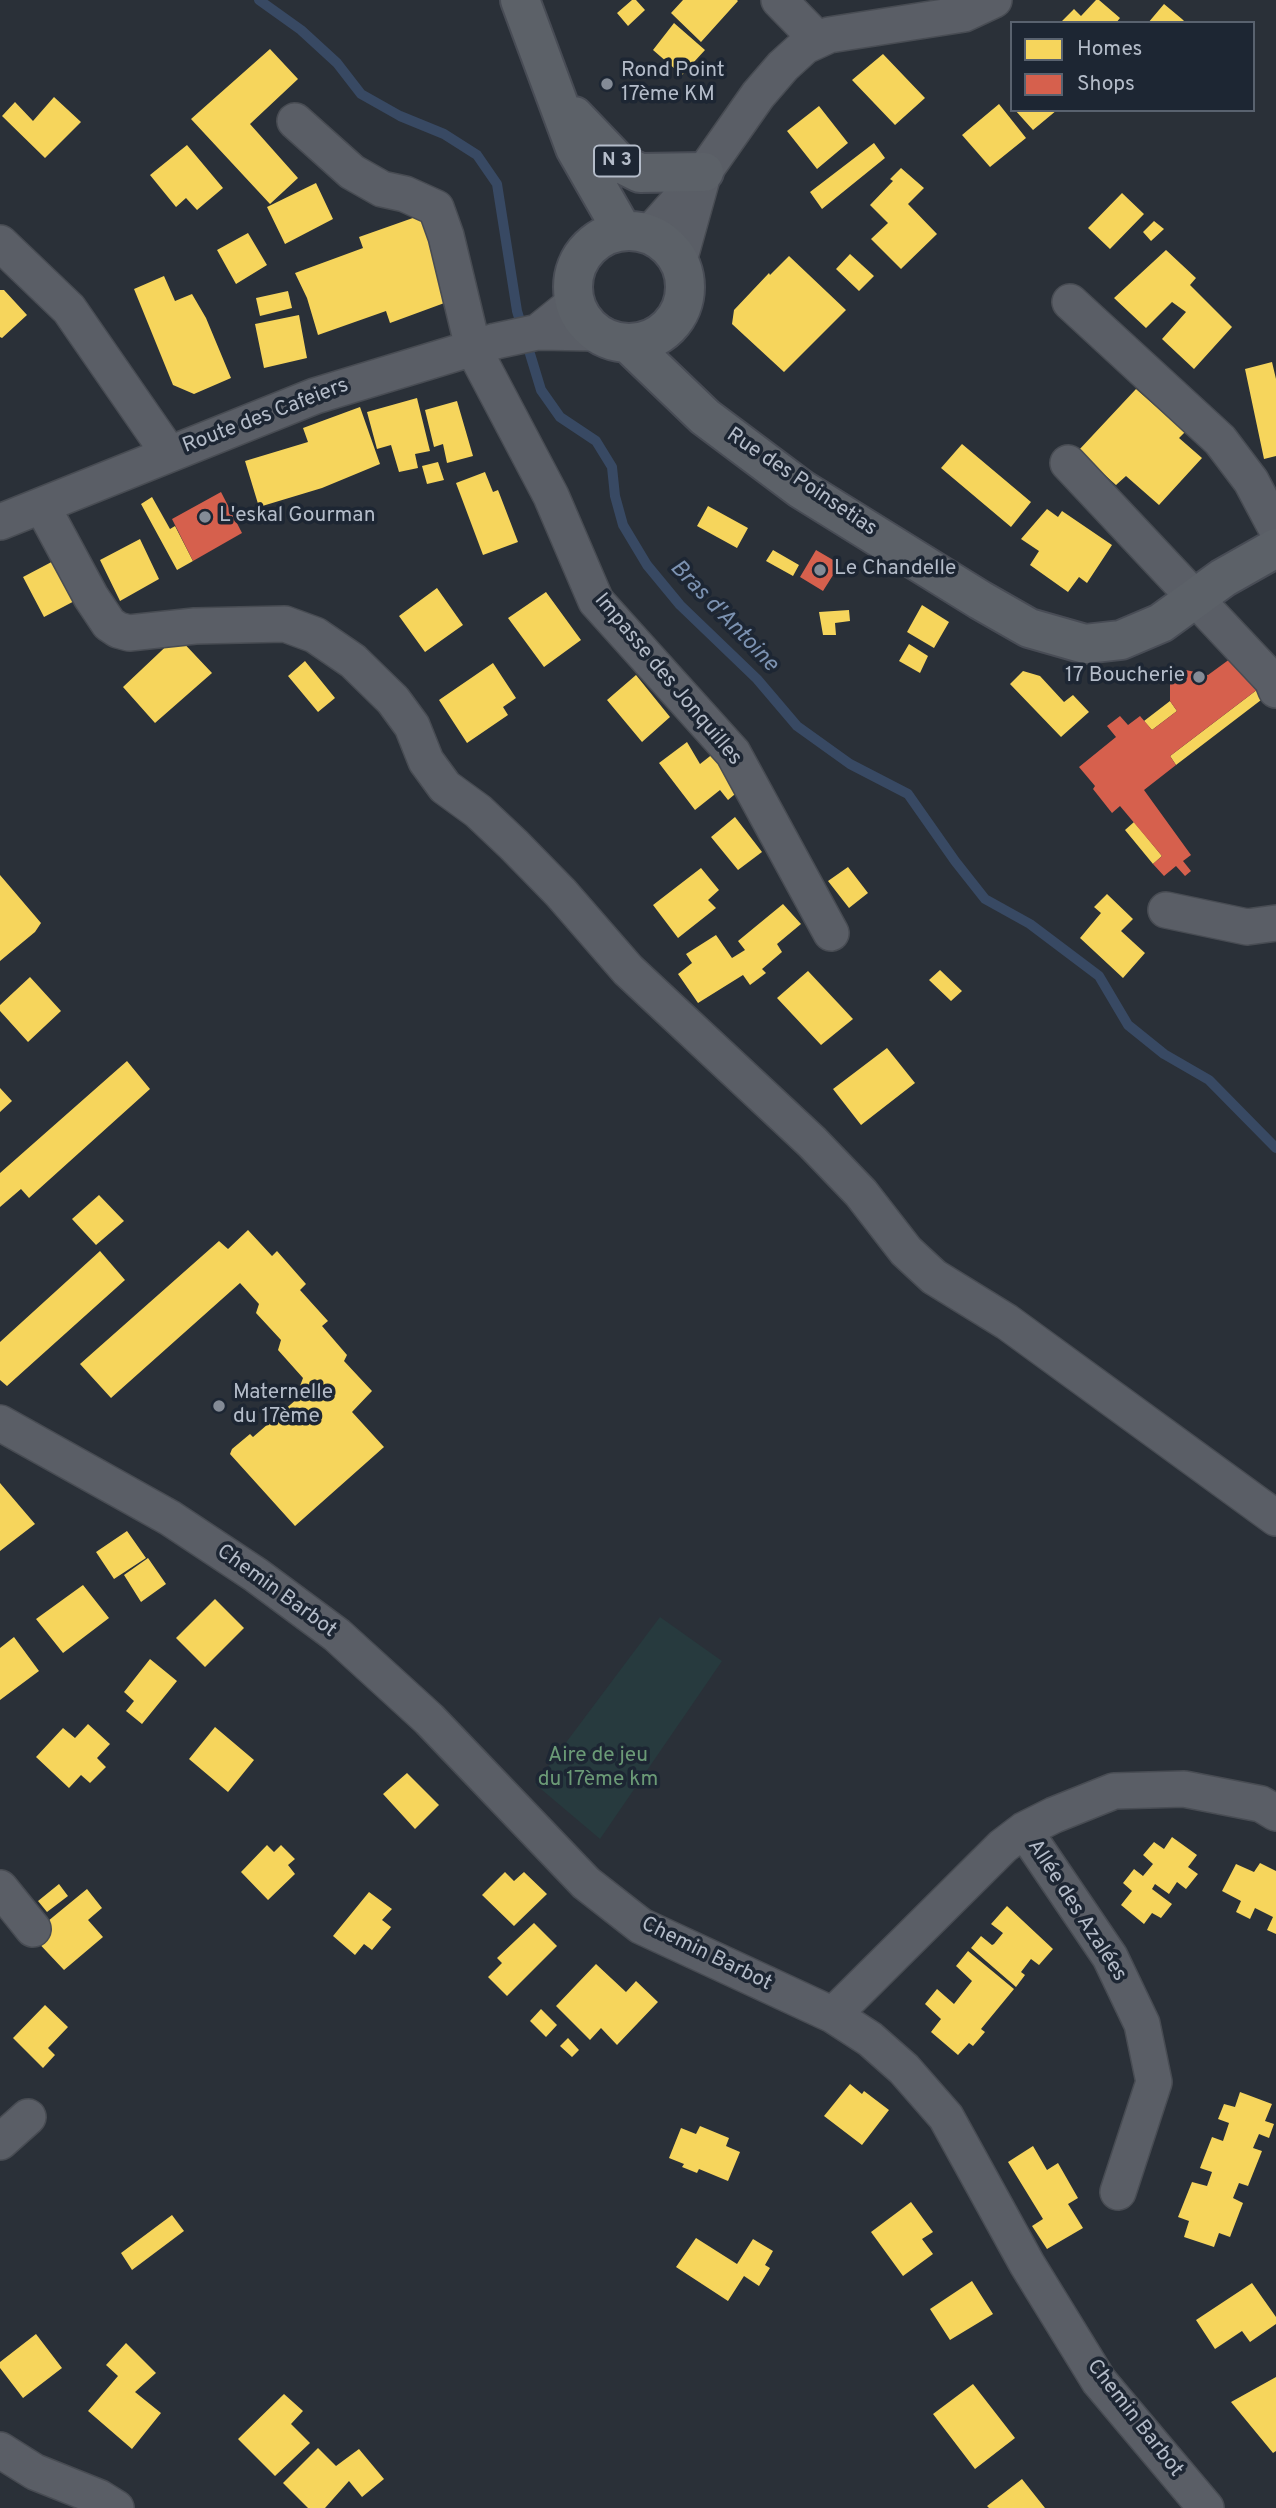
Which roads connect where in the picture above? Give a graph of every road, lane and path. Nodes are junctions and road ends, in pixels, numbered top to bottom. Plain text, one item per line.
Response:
1 (520, 0) edge
2 (779, 0) edge
3 (994, 0) edge
4 (817, 39) junction
5 (555, 96) junction
6 (295, 121) dead end
7 (575, 148) junction
8 (704, 172) junction
9 (636, 232) junction
10 (0, 243) edge
11 (587, 248) junction
12 (679, 261) junction
13 (1070, 302) dead end
14 (674, 321) junction
15 (599, 326) junction
16 (484, 345) junction
17 (705, 417) junction
18 (167, 455) junction
19 (1068, 463) dead end
20 (42, 506) junction
21 (0, 522) edge
22 (1276, 528) edge
23 (1276, 548) edge
24 (1196, 597) junction
25 (1276, 690) edge
26 (1166, 910) dead end
27 (1276, 923) edge
28 (831, 933) dead end
29 (0, 1423) edge
30 (1276, 1518) edge
31 (1276, 1813) edge
32 (1024, 1830) junction
33 (0, 1888) edge
34 (33, 1928) dead end
35 (833, 2015) junction
36 (28, 2117) dead end
37 (0, 2142) edge
38 (1118, 2192) dead end
39 (0, 2450) edge
40 (116, 2508) edge
41 (1206, 2508) edge

1 - 5 main road, N 3
2 - 4 street
3 - 4 street
4 - 8 street
5 - 7 main road, N 3
5 - 8 main road, N 3
6 - 16 street, Impasse des Jonquilles
7 - 9 main road, N 3
7 - 11 main road, N 3
8 - 9 street
8 - 12 street
9 - 11 main road
9 - 12 main road, N 3
10 - 18 street
11 - 15 main road, N 3
12 - 14 main road
13 - 22 street
14 - 15 main road
14 - 17 main road, Rue des Poinsetias
15 - 16 street, Route des Cafeiers
15 - 17 main road, Rue des Poinsetias
16 - 18 street, Route des Cafeiers
16 - 28 street, Impasse des Jonquilles
17 - 24 main road, Rue des Poinsetias
18 - 20 street, Route des Cafeiers
19 - 24 street
20 - 21 street, Route des Cafeiers
20 - 30 street
23 - 24 main road, Rue des Poinsetias
24 - 25 street
26 - 27 street
29 - 35 street, Chemin Barbot
31 - 32 street, Allée des Azalées
32 - 35 street, Allée des Azalées
32 - 38 street, Allée des Azalées
33 - 34 street
35 - 41 street, Chemin Barbot
36 - 37 street
39 - 40 street

